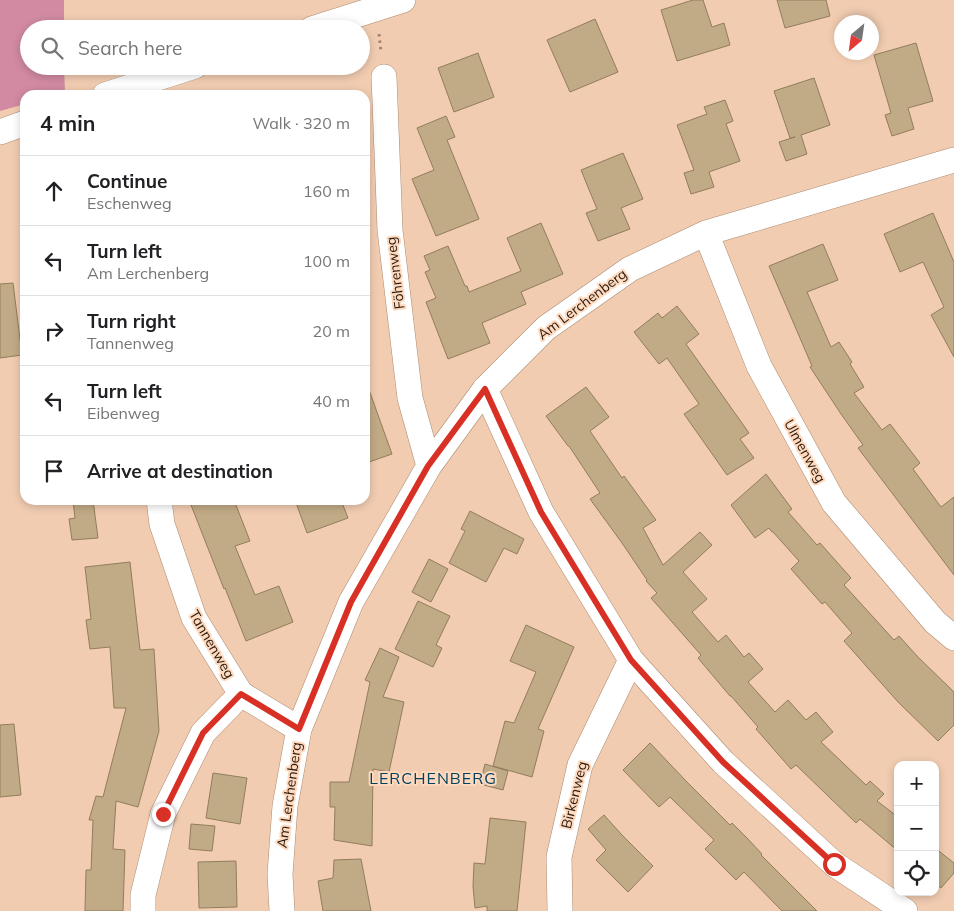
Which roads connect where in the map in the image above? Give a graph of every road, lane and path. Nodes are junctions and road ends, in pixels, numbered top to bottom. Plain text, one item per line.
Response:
1 (403, 0) edge
2 (377, 8) junction
3 (340, 20) edge
4 (168, 75) edge
5 (384, 77) joint
6 (124, 90) edge
7 (20, 125) edge
8 (0, 132) edge
9 (954, 160) edge
10 (706, 233) junction
11 (485, 389) junction
12 (428, 466) junction
13 (160, 505) edge
14 (954, 638) edge
15 (631, 660) junction
16 (241, 694) junction
17 (299, 729) junction
18 (143, 911) edge
19 (282, 911) edge
20 (560, 911) edge
21 (905, 911) edge

1 - 2 street
2 - 3 street
2 - 5 path
4 - 6 street
5 - 12 street, Föhrenweg
7 - 8 street
9 - 10 street, Am Lerchenberg
10 - 11 street, Am Lerchenberg
10 - 14 street, Ulmenweg
11 - 12 street, Am Lerchenberg
11 - 15 street
12 - 17 street, Am Lerchenberg
13 - 16 street, Tannenweg
15 - 20 street, Birkenweg
15 - 21 street
16 - 17 street, Tannenweg
16 - 18 street
17 - 19 street, Am Lerchenberg

